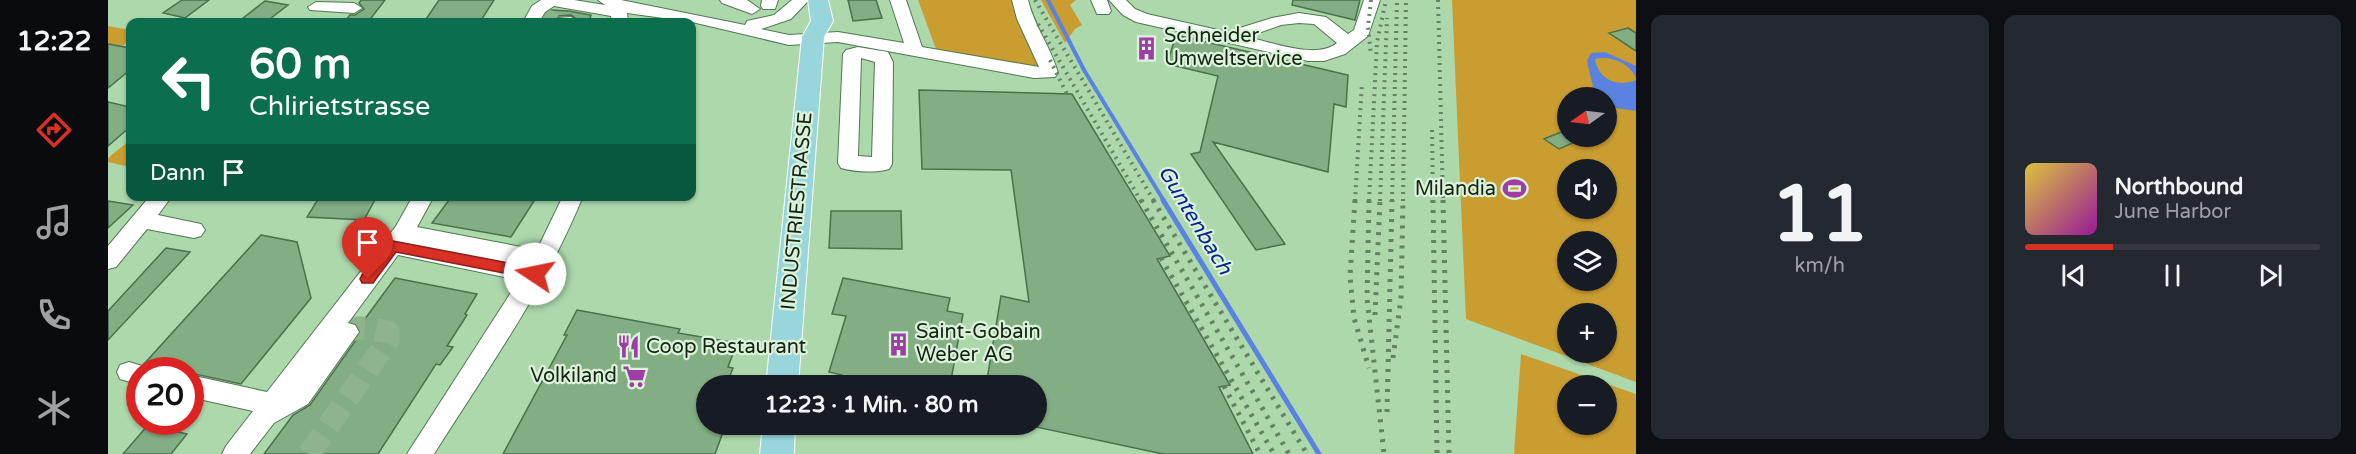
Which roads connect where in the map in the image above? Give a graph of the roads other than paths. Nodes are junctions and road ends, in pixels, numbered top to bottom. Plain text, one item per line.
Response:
1 (532, 0) edge
2 (606, 0) edge
3 (621, 0) edge
4 (728, 0) edge
5 (801, 0) edge
6 (818, 0) edge
7 (898, 0) edge
8 (1020, 0) edge
9 (1116, 0) edge
10 (1372, 0) edge
11 (315, 8) edge
12 (354, 8) dead end
13 (551, 10) dead end
14 (642, 15) edge
15 (753, 17) junction
16 (522, 18) edge
17 (533, 18) tunnel mouth
18 (566, 18) edge
19 (620, 18) edge
20 (657, 18) edge
21 (690, 18) edge
22 (696, 19) edge
23 (813, 37) junction
24 (1227, 38) junction
25 (1347, 43) junction
26 (907, 50) junction
27 (884, 62) junction
28 (158, 201) edge
29 (421, 201) edge
30 (571, 201) edge
31 (143, 220) junction
32 (194, 230) dead end
33 (398, 239) junction
34 (108, 260) edge
35 (539, 266) junction
36 (347, 332) dead end
37 (783, 375) edge
38 (204, 390) edge
39 (269, 410) junction
40 (778, 435) edge
41 (235, 454) edge
42 (420, 454) edge
43 (777, 454) edge

1 - 16 street
2 - 14 street
3 - 14 street
4 - 15 street
5 - 15 street
5 - 23 main road, INDUSTRIESTRASSE
6 - 23 main road, INDUSTRIESTRASSE
7 - 26 street
8 - 26 street
9 - 24 street
10 - 25 street
11 - 12 street
13 - 18 street
14 - 15 street
15 - 23 street
17 - 19 street
20 - 21 street
22 - 23 street
23 - 26 street
23 - 37 main road, INDUSTRIESTRASSE
24 - 25 street
24 - 25 street
26 - 27 street
27 - 27 street
28 - 31 street
29 - 33 street
30 - 35 street
31 - 32 street
31 - 34 street
33 - 35 street
33 - 39 street
35 - 42 street
36 - 39 street
38 - 39 street
39 - 41 street
40 - 43 main road

